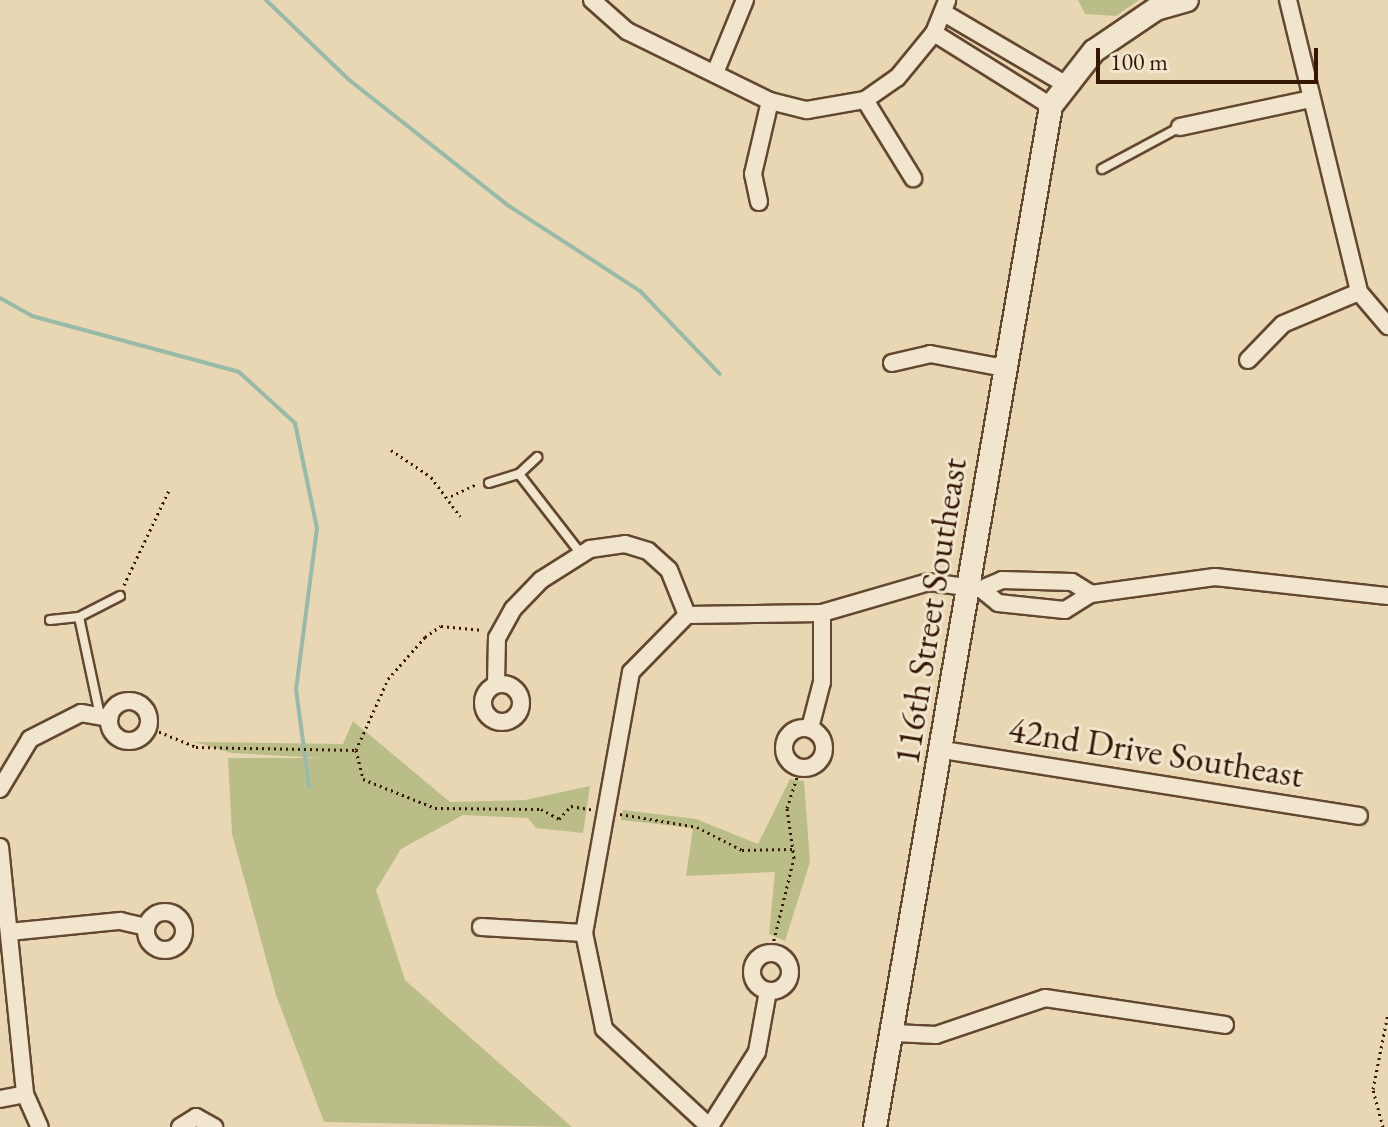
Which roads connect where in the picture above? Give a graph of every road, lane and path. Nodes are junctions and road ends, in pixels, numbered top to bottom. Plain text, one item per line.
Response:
1 (592, 0) edge
2 (745, 0) edge
3 (1187, 0) edge
4 (1288, 0) edge
5 (945, 7) edge
6 (934, 33) junction
7 (715, 73) junction
8 (1065, 84) junction
9 (1311, 99) junction
10 (865, 100) junction
11 (770, 101) junction
12 (1051, 106) junction
13 (1180, 127) joint
14 (1102, 169) dead end
15 (913, 178) dead end
16 (759, 202) dead end
17 (1359, 292) junction
18 (1388, 326) edge
19 (1248, 360) dead end
20 (892, 363) dead end
21 (1004, 368) junction
22 (391, 450) dead end
23 (537, 457) dead end
24 (519, 474) junction
25 (489, 483) joint
26 (170, 488) dead end
27 (450, 496) junction
28 (460, 516) dead end
29 (582, 554) junction
30 (975, 588) junction
31 (1091, 594) junction
32 (120, 596) joint
33 (1388, 596) edge
34 (822, 613) junction
35 (687, 615) junction
36 (79, 617) junction
37 (50, 620) dead end
38 (497, 638) junction
39 (496, 684) dead end
40 (105, 718) junction
41 (148, 727) junction
42 (810, 728) junction
43 (356, 750) junction
44 (943, 750) junction
45 (800, 768) junction
46 (0, 789) edge
47 (603, 812) junction
48 (1359, 816) dead end
49 (0, 847) edge
50 (792, 849) junction
51 (146, 927) dead end
52 (481, 927) dead end
53 (9, 932) junction
54 (584, 933) junction
55 (771, 952) junction
56 (768, 991) junction
57 (1388, 1013) edge
58 (1225, 1025) dead end
59 (894, 1033) junction
60 (25, 1094) junction
61 (0, 1099) edge
62 (40, 1127) edge
63 (180, 1127) edge
64 (214, 1127) edge
65 (710, 1127) edge
66 (875, 1127) edge
67 (1383, 1127) edge

1 - 7 street
2 - 7 street
3 - 8 street
4 - 9 street
5 - 6 street
5 - 8 street
6 - 10 street
6 - 12 street
7 - 11 street
8 - 12 street
9 - 13 street
9 - 17 street
10 - 11 street
10 - 15 street
11 - 16 street
12 - 21 street, 116th Street Southeast
13 - 14 lane
17 - 18 street
17 - 19 street
20 - 21 street
21 - 30 street, 116th Street Southeast
22 - 27 path
23 - 24 lane
24 - 25 lane
24 - 29 lane
25 - 27 path
26 - 32 path
27 - 28 path
29 - 35 street
29 - 38 street
30 - 31 street
30 - 31 street
30 - 34 street
30 - 44 street, 116th Street Southeast
31 - 33 street
32 - 36 lane
34 - 35 street
34 - 42 street
35 - 47 street
36 - 37 lane
36 - 40 lane
38 - 39 street
38 - 43 path
40 - 41 street
40 - 41 street
40 - 46 street
41 - 43 path
42 - 45 street
42 - 45 street
43 - 47 path
44 - 48 street, 42nd Drive Southeast
44 - 59 street, 116th Street Southeast
45 - 50 path
47 - 50 path
47 - 54 street
49 - 53 street
50 - 55 path
51 - 53 street
52 - 54 street
53 - 60 street
54 - 65 street
55 - 56 street
55 - 56 street
56 - 65 street
57 - 67 path
58 - 59 street
59 - 66 street, 116th Street Southeast
60 - 61 street
60 - 62 street
63 - 64 street

